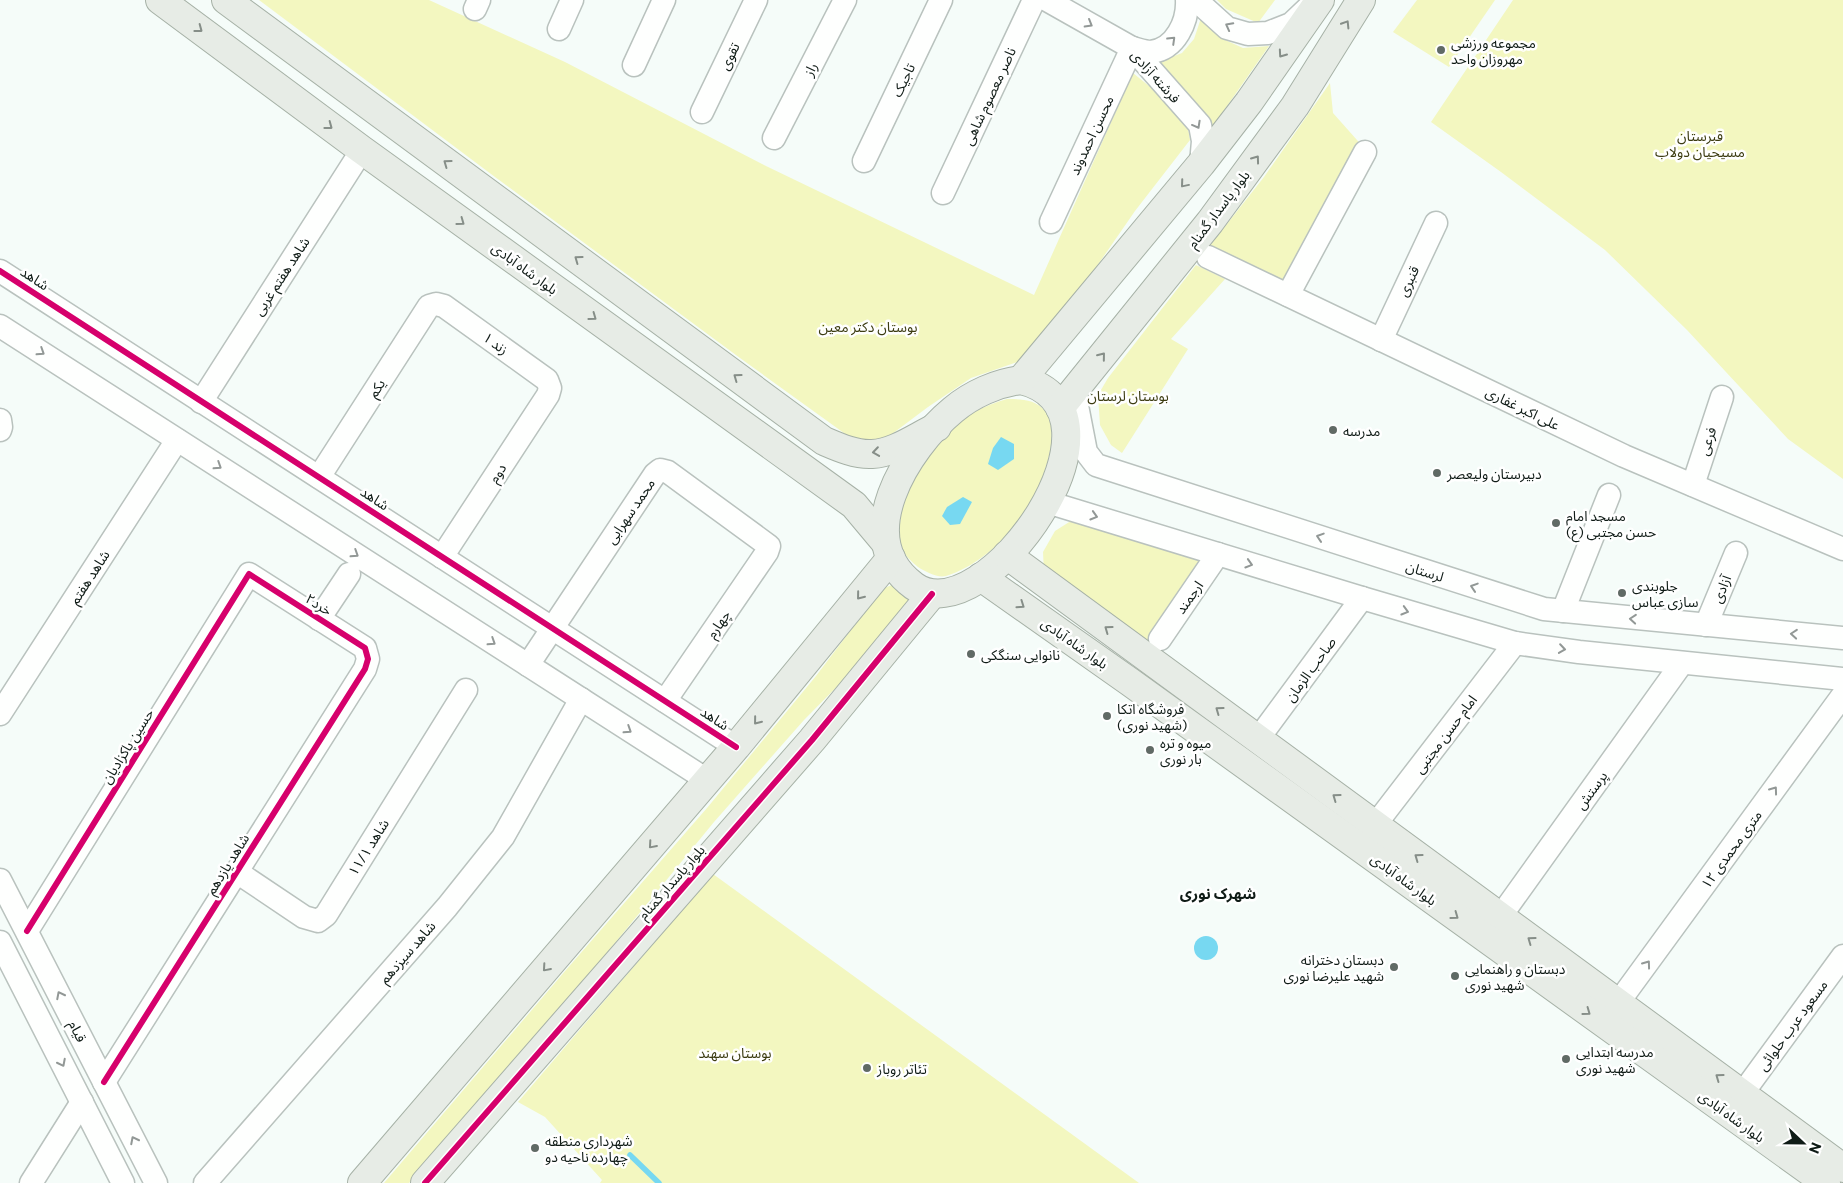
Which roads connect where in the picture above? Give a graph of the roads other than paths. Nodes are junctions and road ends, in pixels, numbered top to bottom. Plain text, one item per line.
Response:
1 (160, 0) edge
2 (226, 0) edge
3 (572, 0) edge
4 (664, 0) edge
5 (756, 0) edge
6 (845, 0) edge
7 (941, 0) edge
8 (1034, 0) edge
9 (1047, 0) edge
10 (1187, 0) edge
11 (1196, 0) edge
12 (1318, 0) edge
13 (1361, 0) edge
14 (559, 29) dead end
15 (1132, 48) junction
16 (634, 65) dead end
17 (702, 112) dead end
18 (774, 138) dead end
19 (362, 150) junction
20 (1365, 152) dead end
21 (864, 161) dead end
22 (1201, 164) junction
23 (943, 193) dead end
24 (1052, 222) dead end
25 (1436, 223) dead end
26 (1208, 257) dead end
27 (0, 271) edge
28 (1288, 295) junction
29 (436, 304) joint
30 (0, 326) edge
31 (1381, 340) junction
32 (1021, 380) junction
33 (550, 388) joint
34 (1722, 397) dead end
35 (1067, 399) junction
36 (201, 402) junction
37 (936, 427) junction
38 (177, 440) junction
39 (319, 477) junction
40 (1693, 485) junction
41 (1609, 495) dead end
42 (1047, 502) junction
43 (769, 546) joint
44 (1843, 549) edge
45 (888, 550) junction
46 (1736, 553) dead end
47 (1218, 554) junction
48 (1007, 555) junction
49 (442, 557) junction
50 (249, 574) joint
51 (349, 574) dead end
52 (981, 577) junction
53 (932, 594) junction
54 (1362, 598) junction
55 (1562, 611) junction
56 (319, 619) junction
57 (1706, 625) junction
58 (553, 628) junction
59 (1843, 638) edge
60 (1160, 639) dead end
61 (1515, 643) junction
62 (368, 659) joint
63 (1682, 662) junction
64 (528, 665) junction
65 (1843, 679) edge
66 (466, 690) dead end
67 (1843, 695) edge
68 (581, 699) junction
69 (665, 701) junction
70 (0, 714) edge
71 (1258, 739) junction
72 (736, 747) junction
73 (707, 780) junction
74 (1376, 825) junction
75 (237, 872) junction
76 (0, 880) edge
77 (1500, 917) junction
78 (26, 931) junction
79 (0, 942) edge
80 (1843, 956) edge
81 (5, 971) edge
82 (1618, 1003) junction
83 (104, 1082) junction
84 (1742, 1094) junction
85 (82, 1102) junction
86 (1843, 1168) edge
87 (31, 1183) edge
88 (124, 1183) edge
89 (156, 1183) edge
90 (205, 1183) edge
91 (362, 1183) edge
92 (425, 1183) edge
93 (1826, 1183) edge

1 -> 19 main road, بلوار شاه آبادی
37 -> 2 main road
3 - 14 street
4 - 16 street
5 - 17 street, تقوی
6 - 18 street, راز
7 - 21 street, تاجیک
8 - 23 street, ناصر معصوم شاهی
9 -> 15 street, فرشته آزادی
15 -> 10 street
12 -> 11 street
12 -> 22 main road
35 -> 13 main road, بلوار پاسدار گمنام
15 -> 22 street, فرشته آزادی
15 - 24 street, محسن احمدوند
19 - 36 street, شاهد هفتم غربی
19 -> 45 main road, بلوار شاه آبادی
20 - 28 street
22 -> 32 main road
25 - 31 street, قنبری
26 - 28 street, علی اکبر غفاری
27 - 36 street, شاهد
28 - 31 street, علی اکبر غفاری
29 - 33 street, زند ۱
29 - 39 street, یکم
30 -> 38 street
31 - 40 street, علی اکبر غفاری
32 - 35 main road
32 - 37 main road
33 - 49 street, دوم
34 - 40 street, فرعی
35 - 42 main road
55 -> 35 street, لرستان
36 - 39 street, شاهد
37 - 45 main road
38 -> 64 street
38 - 70 street, شاهد هفتم
39 - 49 street, شاهد
40 - 44 street, علی اکبر غفاری
41 - 55 street
42 -> 47 street
42 - 48 main road
43 - 58 street, محمد سهرابی
43 - 69 street, چهارم
45 - 53 main road, بلوار شاه آبادی
45 -> 72 main road
46 - 57 street, آزادی
47 -> 54 street
47 - 60 street, ارجمند
48 - 52 main road
71 -> 48 main road, بلوار شاه آبادی
49 - 58 street, شاهد
50 - 56 street, خرد۲
50 - 78 street, حسین پاکزادیان
51 - 56 street, خرد۲
52 - 53 main road
52 -> 93 main road, بلوار شاه آبادی
53 - 92 main road, بلوار پاسدار گمنام
54 -> 61 street
54 - 71 street, صاحب الزمان
57 -> 55 street, لرستان
56 - 62 street, خرد۲
59 -> 57 street, لرستان
58 - 64 street, محمد سهرابی
58 - 69 street, شاهد
61 -> 63 street
61 - 74 street, امام حسن مجتبی
62 - 75 street, شاهد یازدهم
63 - 65 street
63 - 77 street, پرستش
64 - 68 street
66 - 75 street, شاهد ۱۱/۱
82 -> 67 street, ۱۲ متری محمدی
68 -> 73 street
68 - 90 street, شاهد سیزدهم
69 - 72 street, شاهد
74 -> 71 main road, بلوار شاه آبادی
72 - 73 main road
73 -> 91 main road
77 -> 74 main road, بلوار شاه آبادی
75 - 83 street, شاهد یازدهم
76 - 78 street, قیام
82 -> 77 main road, بلوار شاه آبادی
83 -> 78 street, قیام
79 - 81 street, قیام
80 - 84 street, مسعود عرب حلوائی
81 -> 85 street, قیام
84 -> 82 main road, بلوار شاه آبادی
89 -> 83 street, قیام
84 - 86 main road, بلوار شاه آبادی
85 - 87 street
85 - 88 street, قیام

